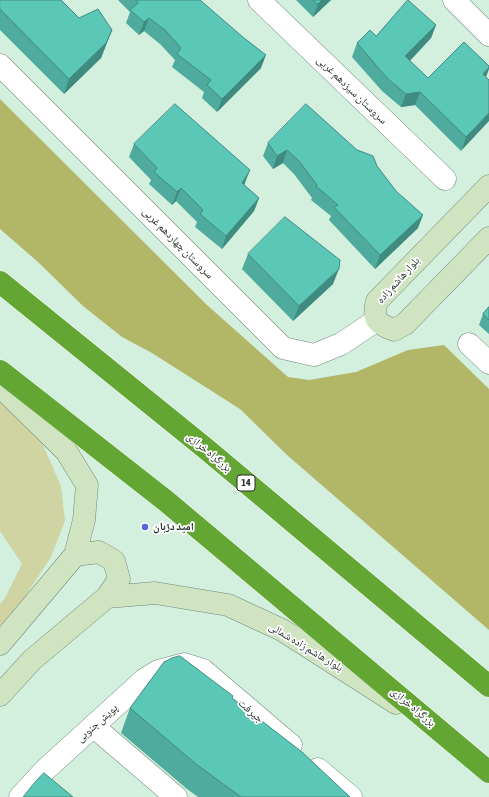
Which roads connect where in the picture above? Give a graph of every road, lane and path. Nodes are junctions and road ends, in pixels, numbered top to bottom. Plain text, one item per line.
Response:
1 (259, 0) edge
2 (454, 0) edge
3 (489, 35) edge
4 (0, 65) edge
5 (445, 179) dead end
6 (489, 186) edge
7 (489, 238) edge
8 (0, 282) edge
9 (376, 320) junction
10 (469, 344) dead end
11 (489, 363) edge
12 (0, 371) edge
13 (0, 386) edge
14 (75, 555) junction
15 (107, 597) junction
16 (0, 644) edge
17 (184, 664) joint
18 (489, 686) edge
19 (0, 695) edge
20 (93, 726) junction
21 (445, 735) junction
22 (489, 772) edge
23 (20, 797) edge
24 (176, 797) edge
25 (351, 797) edge

1 - 5 street, سروستان سیزدهم غربی
2 - 3 street
4 - 9 street, سروستان چهاردهم غربی
6 - 9 street, بلوار هاشم زاده
7 - 9 street, بلوار هاشم زاده
8 - 18 highway, بزرگراه خرازی / 14
10 - 11 street
12 - 21 highway, بزرگراه خرازی
13 - 14 street
14 - 15 street
14 - 16 street
15 - 19 street
15 - 21 street, بلوار هاشم زاده شمالی
17 - 20 street, پویش جنوبی
17 - 25 street, جيرفت
20 - 23 street, پویش جنوبی
20 - 24 street
21 - 22 highway, بزرگراه خرازی

